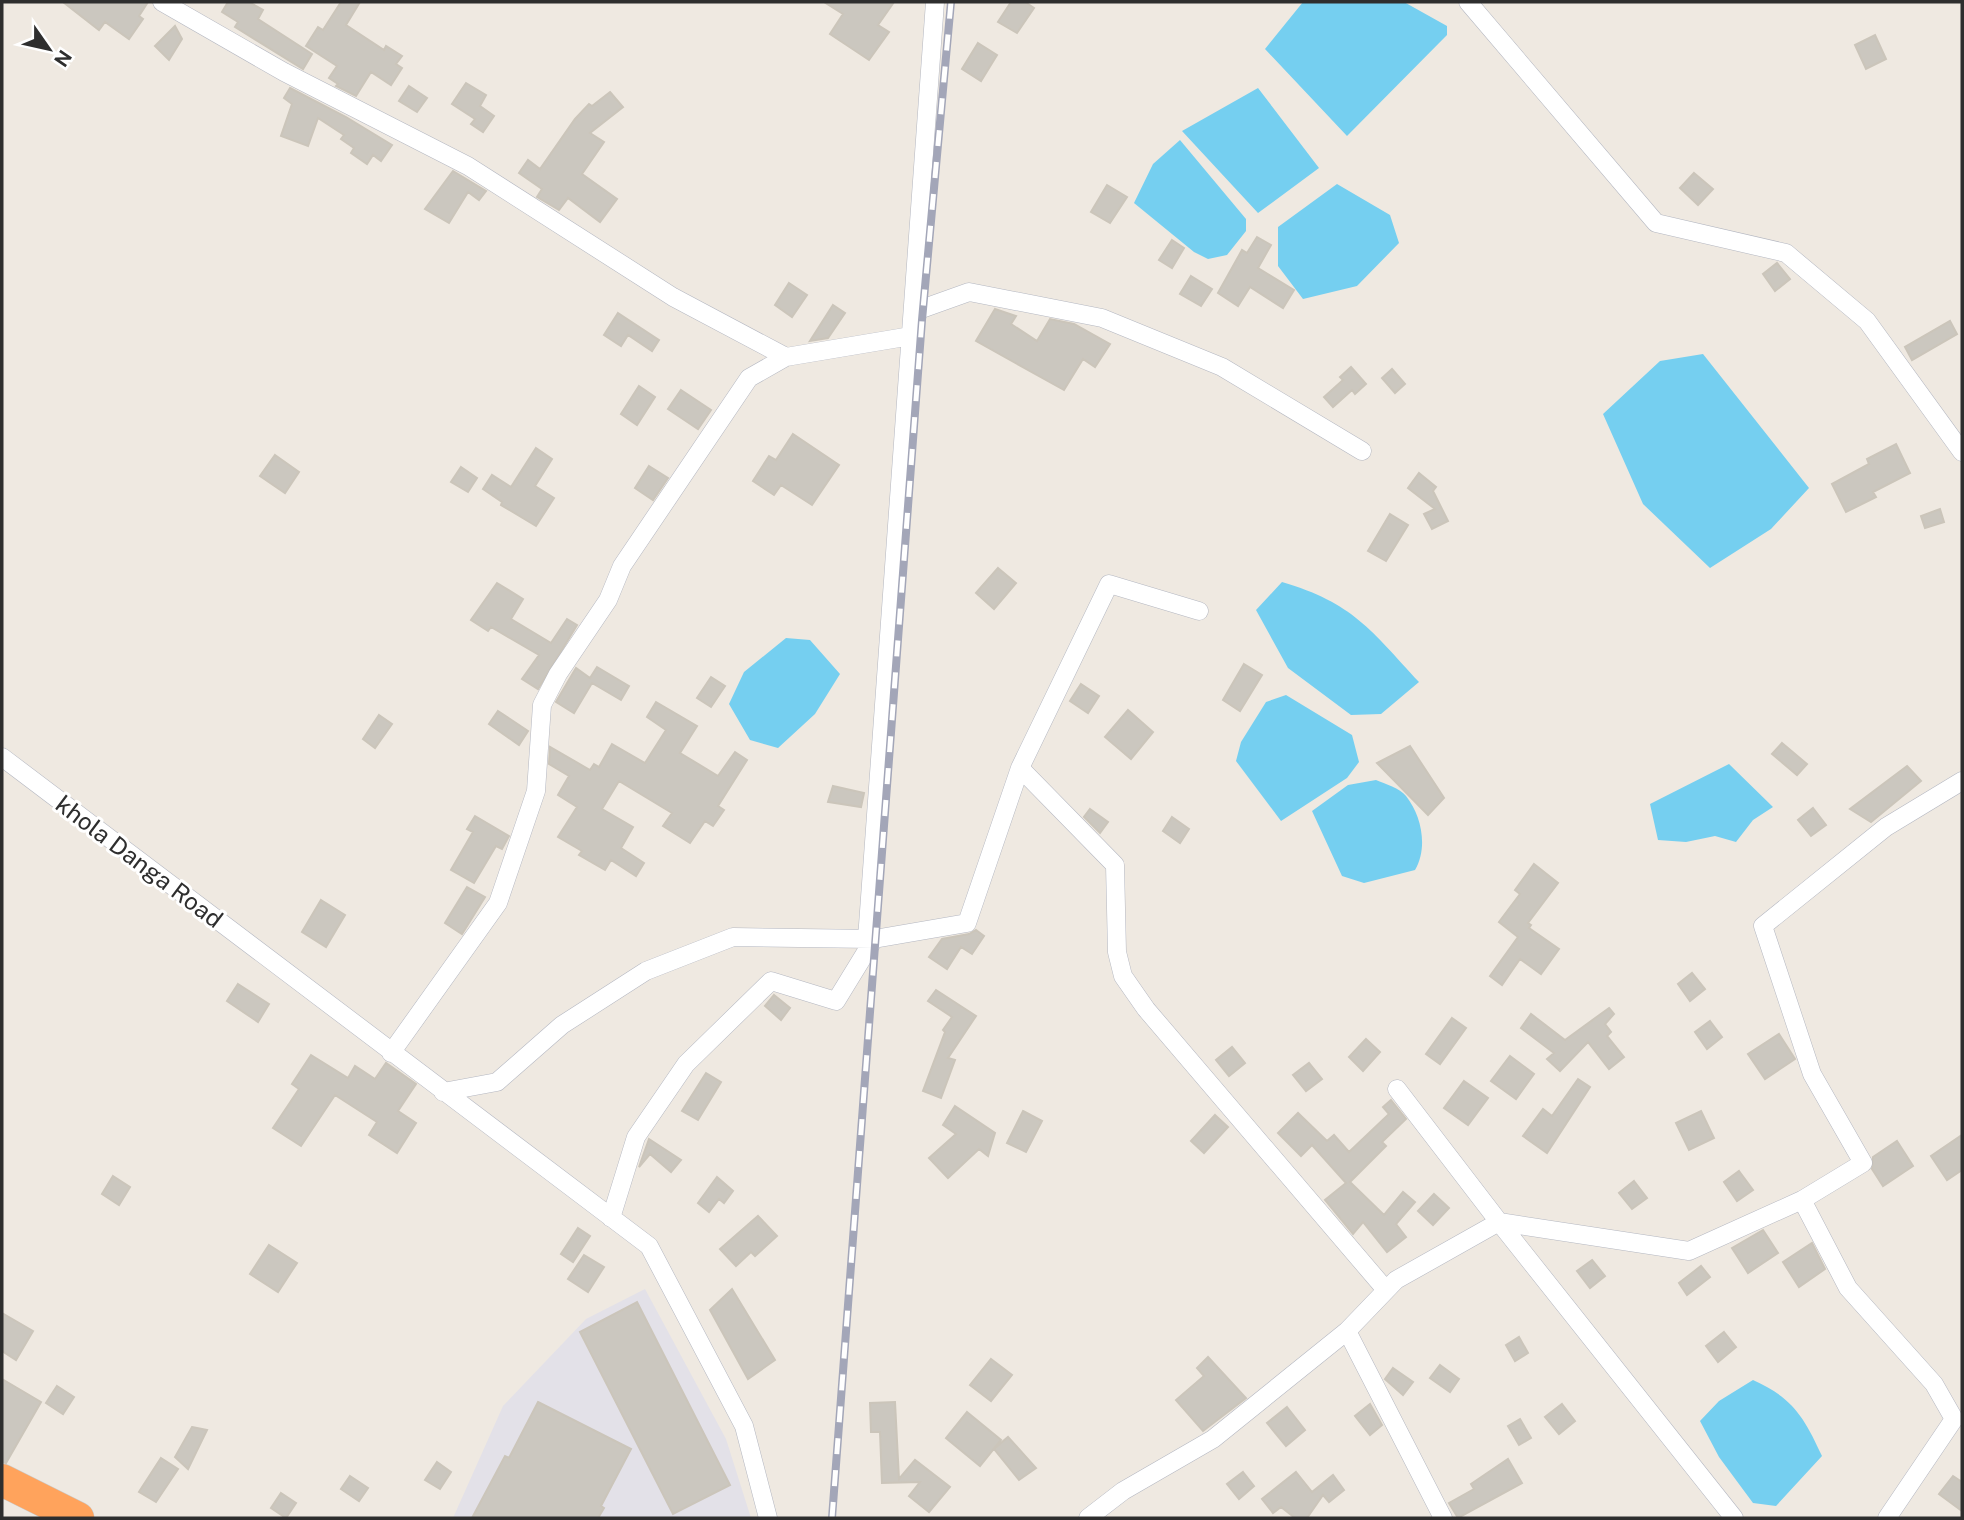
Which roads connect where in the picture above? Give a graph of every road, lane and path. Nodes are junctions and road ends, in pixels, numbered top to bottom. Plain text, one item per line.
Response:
1 (162, 2) edge
2 (935, 2) edge
3 (1468, 2) edge
4 (913, 312) junction
5 (911, 336) junction
6 (786, 357) junction
7 (1362, 451) dead end
8 (1962, 452) edge
9 (1199, 611) dead end
10 (2, 757) edge
11 (1020, 768) junction
12 (1962, 781) edge
13 (871, 939) junction
14 (391, 1053) junction
15 (1397, 1089) dead end
16 (443, 1091) junction
17 (1802, 1199) junction
18 (611, 1218) junction
19 (1499, 1223) junction
20 (1386, 1290) junction
21 (1347, 1331) junction
22 (2, 1480) edge
23 (59, 1514) edge
24 (768, 1518) edge
25 (1088, 1518) edge
26 (1443, 1518) edge
27 (1734, 1518) edge
28 (1887, 1518) edge

1 - 6 street
2 - 4 street
3 - 8 street
4 - 5 street
4 - 7 street
5 - 6 street
5 - 13 street
6 - 14 street
9 - 11 street
10 - 14 street, khola Danga Road
11 - 13 street
11 - 20 street
12 - 17 street
13 - 16 street
13 - 18 street
14 - 16 street, khola Danga Road
15 - 19 street
16 - 18 street, khola Danga Road
17 - 19 street
17 - 28 street
18 - 24 street, khola Danga Road
19 - 20 street
19 - 27 street
20 - 21 street
21 - 25 street
21 - 26 street
22 - 23 highway

